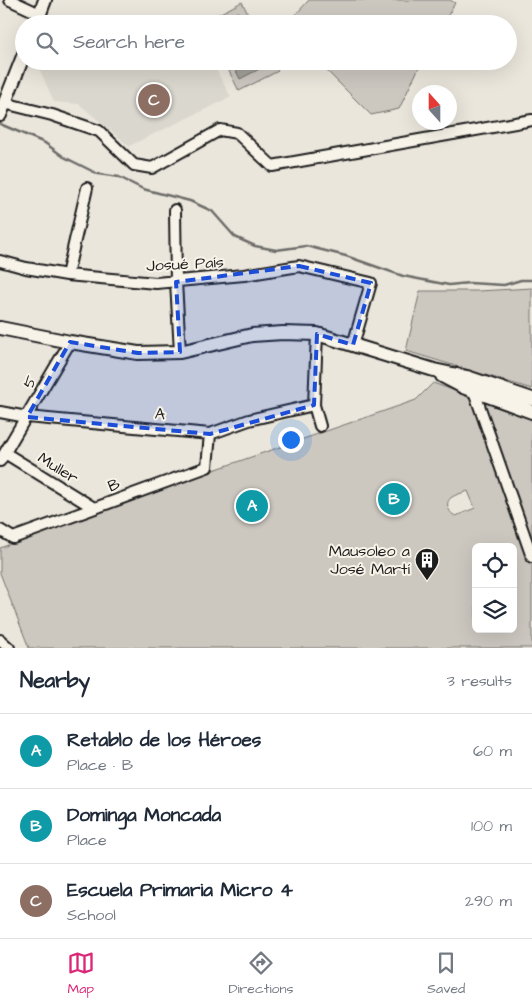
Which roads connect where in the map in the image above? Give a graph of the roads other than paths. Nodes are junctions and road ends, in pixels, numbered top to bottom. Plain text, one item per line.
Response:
1 (10, 0) edge
2 (45, 0) edge
3 (32, 15) edge
4 (39, 15) edge
5 (18, 70) edge
6 (2, 110) edge
7 (532, 120) edge
8 (87, 188) dead end
9 (175, 210) dead end
10 (0, 261) edge
11 (67, 275) junction
12 (176, 282) junction
13 (0, 328) edge
14 (317, 334) junction
15 (70, 342) junction
16 (353, 345) junction
17 (180, 352) junction
18 (468, 385) junction
19 (532, 399) edge
20 (314, 405) junction
21 (0, 412) edge
22 (532, 412) edge
23 (27, 417) junction
24 (320, 426) dead end
25 (210, 434) junction
26 (3, 457) edge
27 (94, 508) junction
28 (0, 530) edge
29 (532, 557) edge
30 (0, 640) edge
31 (9, 648) edge

1 - 3 street
2 - 4 main road
5 - 6 main road
6 - 7 street
8 - 11 street
9 - 12 street
10 - 11 street, Josué País
11 - 12 street, Josué País
12 - 16 street, Josué País
12 - 17 street
13 - 15 main road
14 - 16 main road
14 - 17 main road
14 - 20 street
15 - 17 main road
15 - 23 street, 5
16 - 18 main road
18 - 19 main road
18 - 22 main road
18 - 29 street
20 - 24 street
20 - 25 street, A
21 - 23 street, A
23 - 25 street, A
23 - 26 street, 5
25 - 27 street, B
26 - 27 street, Muller
27 - 28 street, B
30 - 31 street

